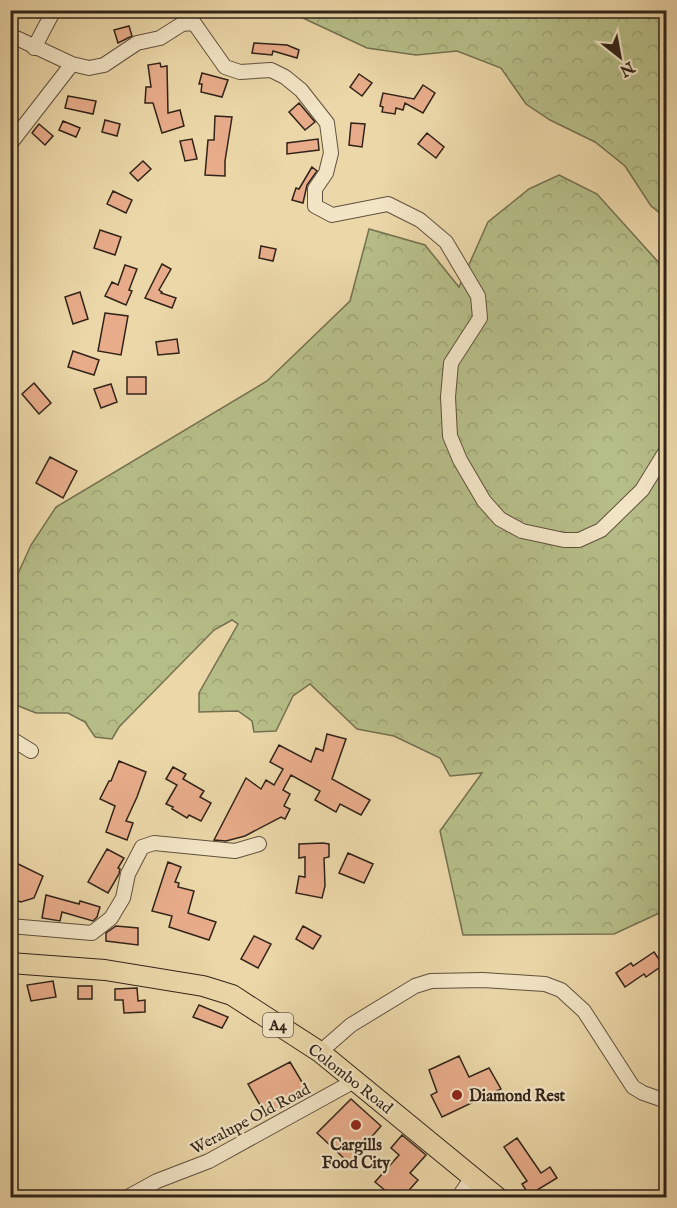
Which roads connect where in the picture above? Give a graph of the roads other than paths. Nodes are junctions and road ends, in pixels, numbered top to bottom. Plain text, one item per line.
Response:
1 (54, 10) edge
2 (10, 35) edge
3 (34, 48) junction
4 (72, 64) junction
5 (10, 144) edge
6 (666, 451) edge
7 (10, 738) edge
8 (31, 751) dead end
9 (259, 844) dead end
10 (10, 926) edge
11 (10, 963) edge
12 (320, 1052) junction
13 (356, 1080) junction
14 (666, 1101) edge
15 (473, 1176) junction
16 (126, 1197) edge
17 (458, 1197) edge
18 (498, 1197) edge

1 - 3 street
2 - 3 street
3 - 4 street
4 - 5 street
4 - 6 street
7 - 8 street
9 - 10 street
11 - 12 highway, Colombo Road / A4
12 - 13 highway, Colombo Road / A4
12 - 14 street
13 - 15 highway, Colombo Road / A4
13 - 16 street, Weralupe Old Road
15 - 17 street
15 - 18 highway, Colombo Road / A4

